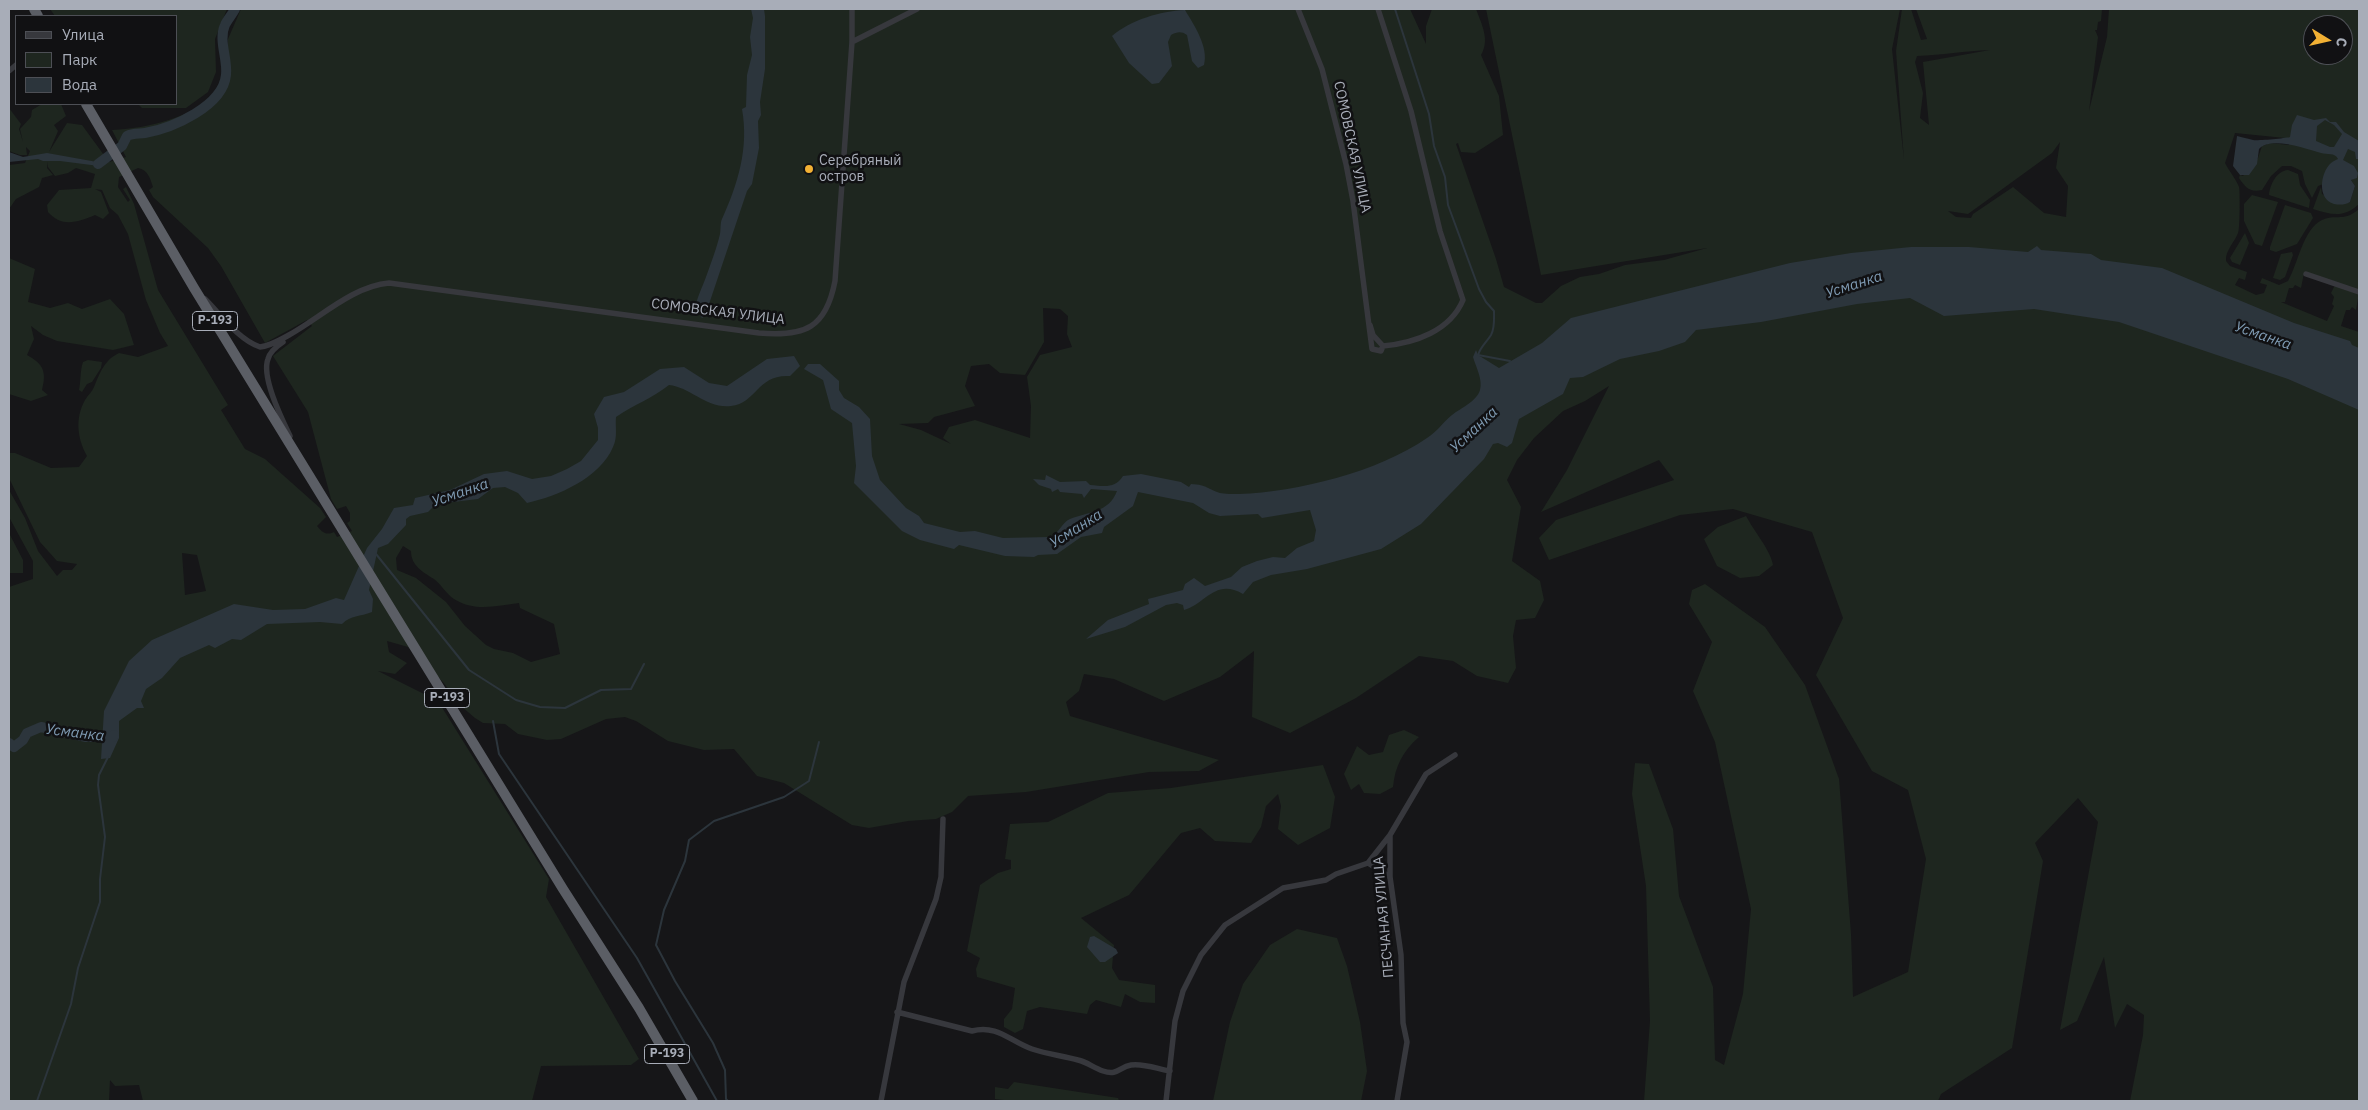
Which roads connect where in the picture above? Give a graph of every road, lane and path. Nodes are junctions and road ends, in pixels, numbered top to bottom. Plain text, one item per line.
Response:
1 (852, 9) edge
2 (918, 9) edge
3 (1298, 9) edge
4 (1378, 9) edge
5 (852, 42) junction
6 (87, 105) edge
7 (2306, 274) dead end
8 (194, 288) junction
9 (2359, 292) edge
10 (307, 324) junction
11 (1370, 325) junction
12 (1383, 346) junction
13 (300, 460) junction
14 (1455, 755) dead end
15 (944, 819) dead end
16 (1390, 835) junction
17 (1368, 863) junction
18 (1390, 877) junction
19 (897, 1012) junction
20 (1170, 1071) junction
21 (693, 1101) edge
22 (881, 1101) edge
23 (1166, 1101) edge
24 (1397, 1101) edge

1 - 5 street, СОМОВСКАЯ УЛИЦА
2 - 5 street
3 - 11 street, СОМОВСКАЯ УЛИЦА
4 - 12 street
5 - 10 street, СОМОВСКАЯ УЛИЦА
6 - 8 highway, Р-193
7 - 9 street
8 - 10 street
8 - 13 highway, Р-193
10 - 13 street
11 - 12 street, СОМОВСКАЯ УЛИЦА
11 - 12 street, СОМОВСКАЯ УЛИЦА
13 - 21 highway, Р-193
14 - 16 street, ПЕСЧАНАЯ УЛИЦА
15 - 19 street
16 - 17 street
16 - 18 street, ПЕСЧАНАЯ УЛИЦА
17 - 18 street
17 - 20 street
18 - 24 street, ПЕСЧАНАЯ УЛИЦА
19 - 20 street
19 - 22 street
20 - 23 street

